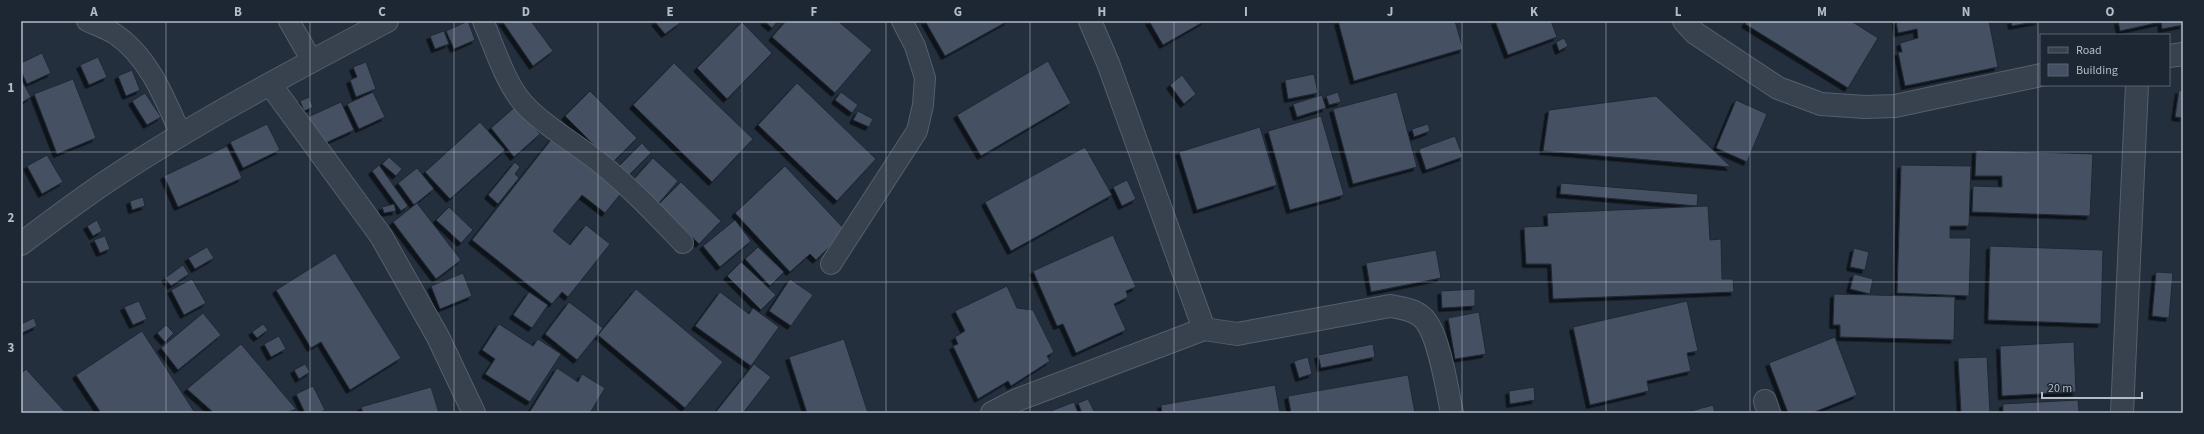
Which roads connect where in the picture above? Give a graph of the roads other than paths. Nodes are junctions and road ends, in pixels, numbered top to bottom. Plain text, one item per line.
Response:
1 (87, 21) edge
2 (289, 21) edge
3 (388, 21) edge
4 (484, 21) edge
5 (902, 21) edge
6 (1090, 21) edge
7 (1684, 21) edge
8 (2183, 54) edge
9 (2170, 56) edge
10 (312, 61) junction
11 (2040, 75) edge
12 (270, 84) junction
13 (2137, 86) edge
14 (181, 135) junction
15 (683, 243) dead end
16 (21, 244) edge
17 (831, 264) dead end
18 (1204, 329) junction
19 (474, 413) edge
20 (992, 413) edge
21 (1452, 413) edge
22 (2122, 413) edge

1 - 14 lane
2 - 10 lane
3 - 10 street
4 - 15 lane
5 - 17 lane
6 - 18 street
7 - 11 street
8 - 9 street
10 - 12 street
12 - 14 street
12 - 19 street
13 - 22 street
14 - 16 street
18 - 20 street
18 - 21 street

